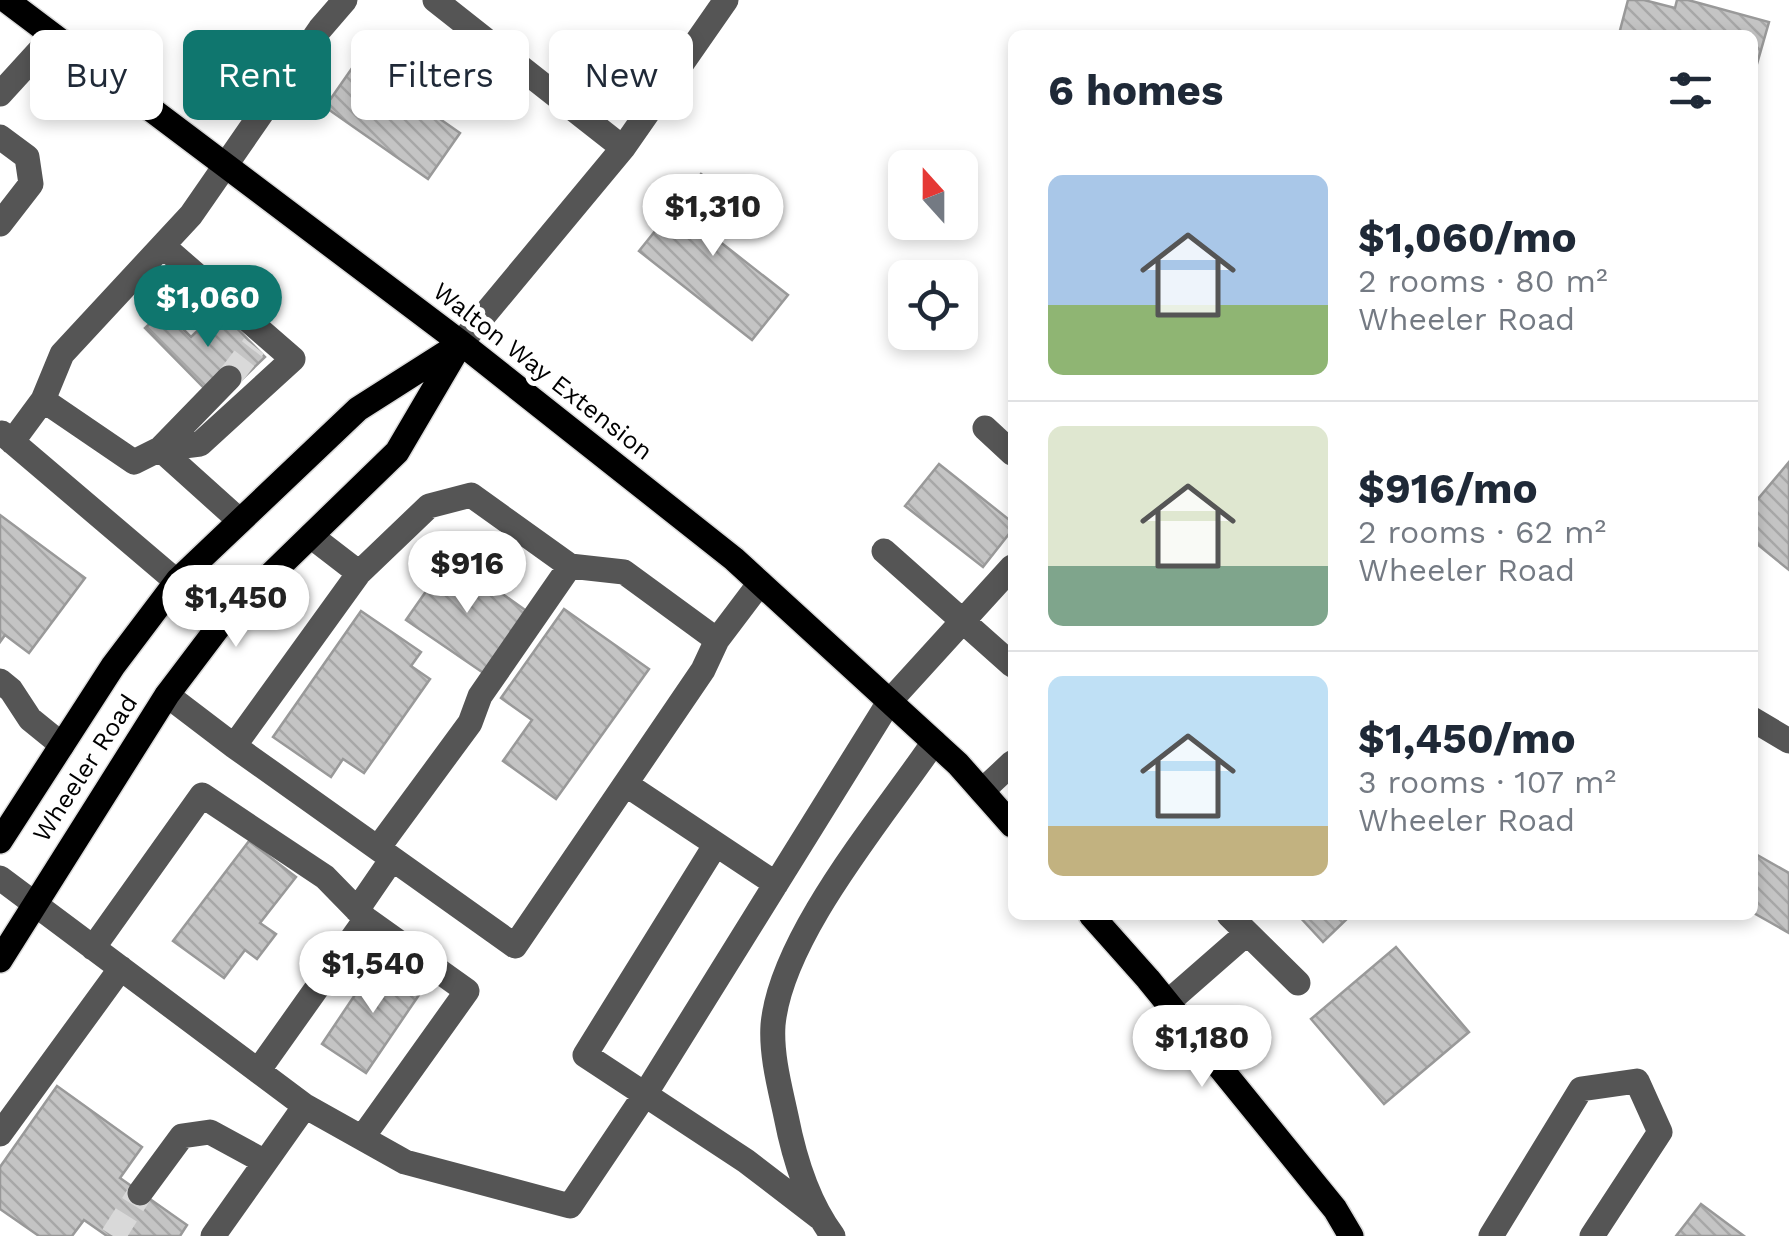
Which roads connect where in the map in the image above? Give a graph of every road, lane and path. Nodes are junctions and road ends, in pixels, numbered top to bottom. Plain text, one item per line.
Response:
1 (6, 0) edge
2 (346, 0) edge
3 (435, 0) edge
4 (726, 0) edge
5 (45, 30) edge
6 (30, 61) edge
7 (0, 94) edge
8 (163, 120) edge
9 (0, 137) edge
10 (622, 148) junction
11 (223, 166) junction
12 (0, 224) edge
13 (163, 246) junction
14 (461, 343) junction
15 (229, 378) tunnel mouth
16 (43, 400) junction
17 (985, 428) dead end
18 (6, 437) edge
19 (160, 449) junction
20 (1008, 449) edge
21 (240, 521) junction
22 (311, 536) junction
23 (884, 551) dead end
24 (570, 566) junction
25 (1008, 571) edge
26 (358, 574) junction
27 (178, 580) junction
28 (760, 584) junction
29 (223, 621) junction
30 (963, 622) junction
31 (718, 640) junction
32 (1008, 661) edge
33 (0, 680) edge
34 (168, 694) junction
35 (888, 702) junction
36 (1758, 723) edge
37 (1789, 741) edge
38 (934, 742) junction
39 (62, 745) junction
40 (234, 746) junction
41 (1008, 767) edge
42 (626, 785) junction
43 (982, 791) junction
44 (1008, 820) edge
45 (0, 841) edge
46 (716, 844) junction
47 (385, 854) junction
48 (0, 878) edge
49 (776, 884) junction
50 (34, 902) junction
51 (362, 914) junction
52 (1096, 920) edge
53 (1238, 924) edge
54 (93, 948) junction
55 (0, 960) edge
56 (121, 968) junction
57 (1298, 982) dead end
58 (1167, 1002) junction
59 (258, 1071) junction
60 (644, 1096) junction
61 (305, 1106) junction
62 (0, 1134) edge
63 (362, 1138) junction
64 (265, 1162) junction
65 (140, 1193) tunnel mouth
66 (826, 1226) edge
67 (213, 1236) edge
68 (1351, 1236) edge
69 (1491, 1236) edge
70 (1592, 1236) edge

1 - 5 main road, Walton Way Extension
2 - 11 street
3 - 10 street
4 - 10 street, Wheeler Road
6 - 7 street
8 - 11 main road, Walton Way Extension
9 - 12 street
10 - 14 street, Wheeler Road
11 - 13 street
11 - 14 main road, Walton Way Extension
13 - 16 street
13 - 19 street
14 - 21 main road, Wheeler Road
14 - 22 main road, Wheeler Road
14 - 28 main road, Walton Way Extension
15 - 19 street
16 - 18 street
16 - 19 street
17 - 20 street
18 - 27 street
19 - 21 street
21 - 27 main road, Wheeler Road
22 - 26 street
22 - 29 main road, Wheeler Road
23 - 30 street
24 - 26 street
24 - 31 street
24 - 47 street
25 - 30 street
26 - 40 street
27 - 29 street
27 - 39 main road, Wheeler Road
28 - 31 street
28 - 35 main road, Walton Way Extension
29 - 34 main road, Wheeler Road
30 - 32 street
30 - 35 street
31 - 42 street
33 - 39 street
34 - 40 street
34 - 50 main road, Wheeler Road
35 - 38 main road, Walton Way Extension
35 - 49 street
36 - 37 street
38 - 43 main road, Walton Way Extension
38 - 66 street
39 - 45 main road, Wheeler Road
40 - 47 street
41 - 43 street
42 - 46 street
42 - 47 street
43 - 44 main road, Walton Way Extension
46 - 49 street
46 - 60 street
47 - 51 street
48 - 50 street
49 - 60 street
50 - 54 street
50 - 55 main road, Wheeler Road
51 - 54 street
51 - 59 street
51 - 63 street
52 - 58 main road
53 - 57 street
53 - 58 street
54 - 56 street
56 - 59 street
56 - 62 street
58 - 68 main road
59 - 61 street
60 - 63 street
60 - 66 street
61 - 63 street
61 - 64 street
64 - 65 street
64 - 67 street
69 - 70 street

